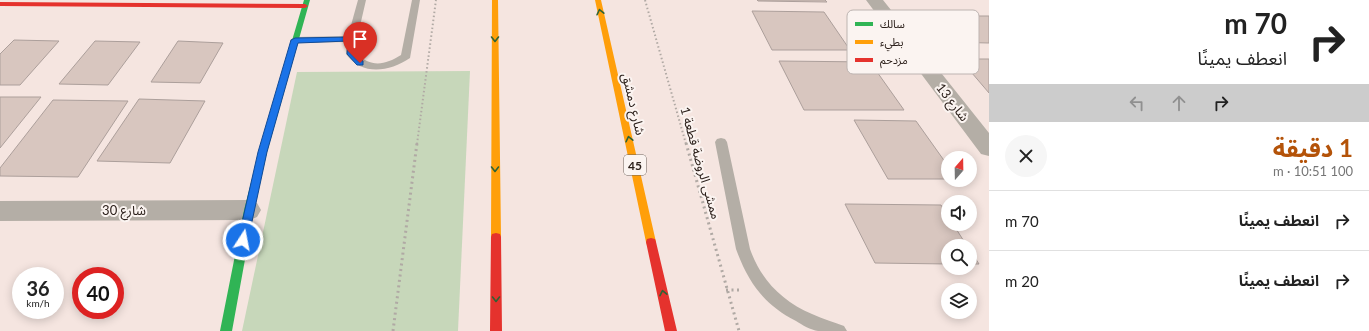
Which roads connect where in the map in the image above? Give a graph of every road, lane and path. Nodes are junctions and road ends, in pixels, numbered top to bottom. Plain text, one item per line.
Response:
1 (362, 0) edge
2 (416, 0) edge
3 (436, 0) edge
4 (494, 0) edge
5 (598, 0) edge
6 (644, 0) edge
7 (874, 0) edge
8 (306, 3) edge
9 (0, 4) edge
10 (882, 10) edge
11 (352, 39) junction
12 (295, 40) junction
13 (932, 74) edge
14 (721, 142) dead end
15 (989, 148) edge
16 (249, 210) junction
17 (0, 211) edge
18 (226, 331) edge
19 (393, 331) edge
20 (496, 331) edge
21 (671, 331) edge
22 (739, 331) edge
23 (839, 331) edge

1 - 11 lane
2 - 11 lane
3 - 19 path
4 -> 20 main road
21 -> 5 main road, شارع دمشق / 45
6 - 22 path, ممشى الروضة قطعة 1
7 - 10 street, شارع 13
8 - 9 main road
8 - 12 main road
11 - 12 lane
12 - 16 main road
13 - 15 street, شارع 13
14 - 23 lane
16 - 17 street, شارع 30
16 - 18 main road

